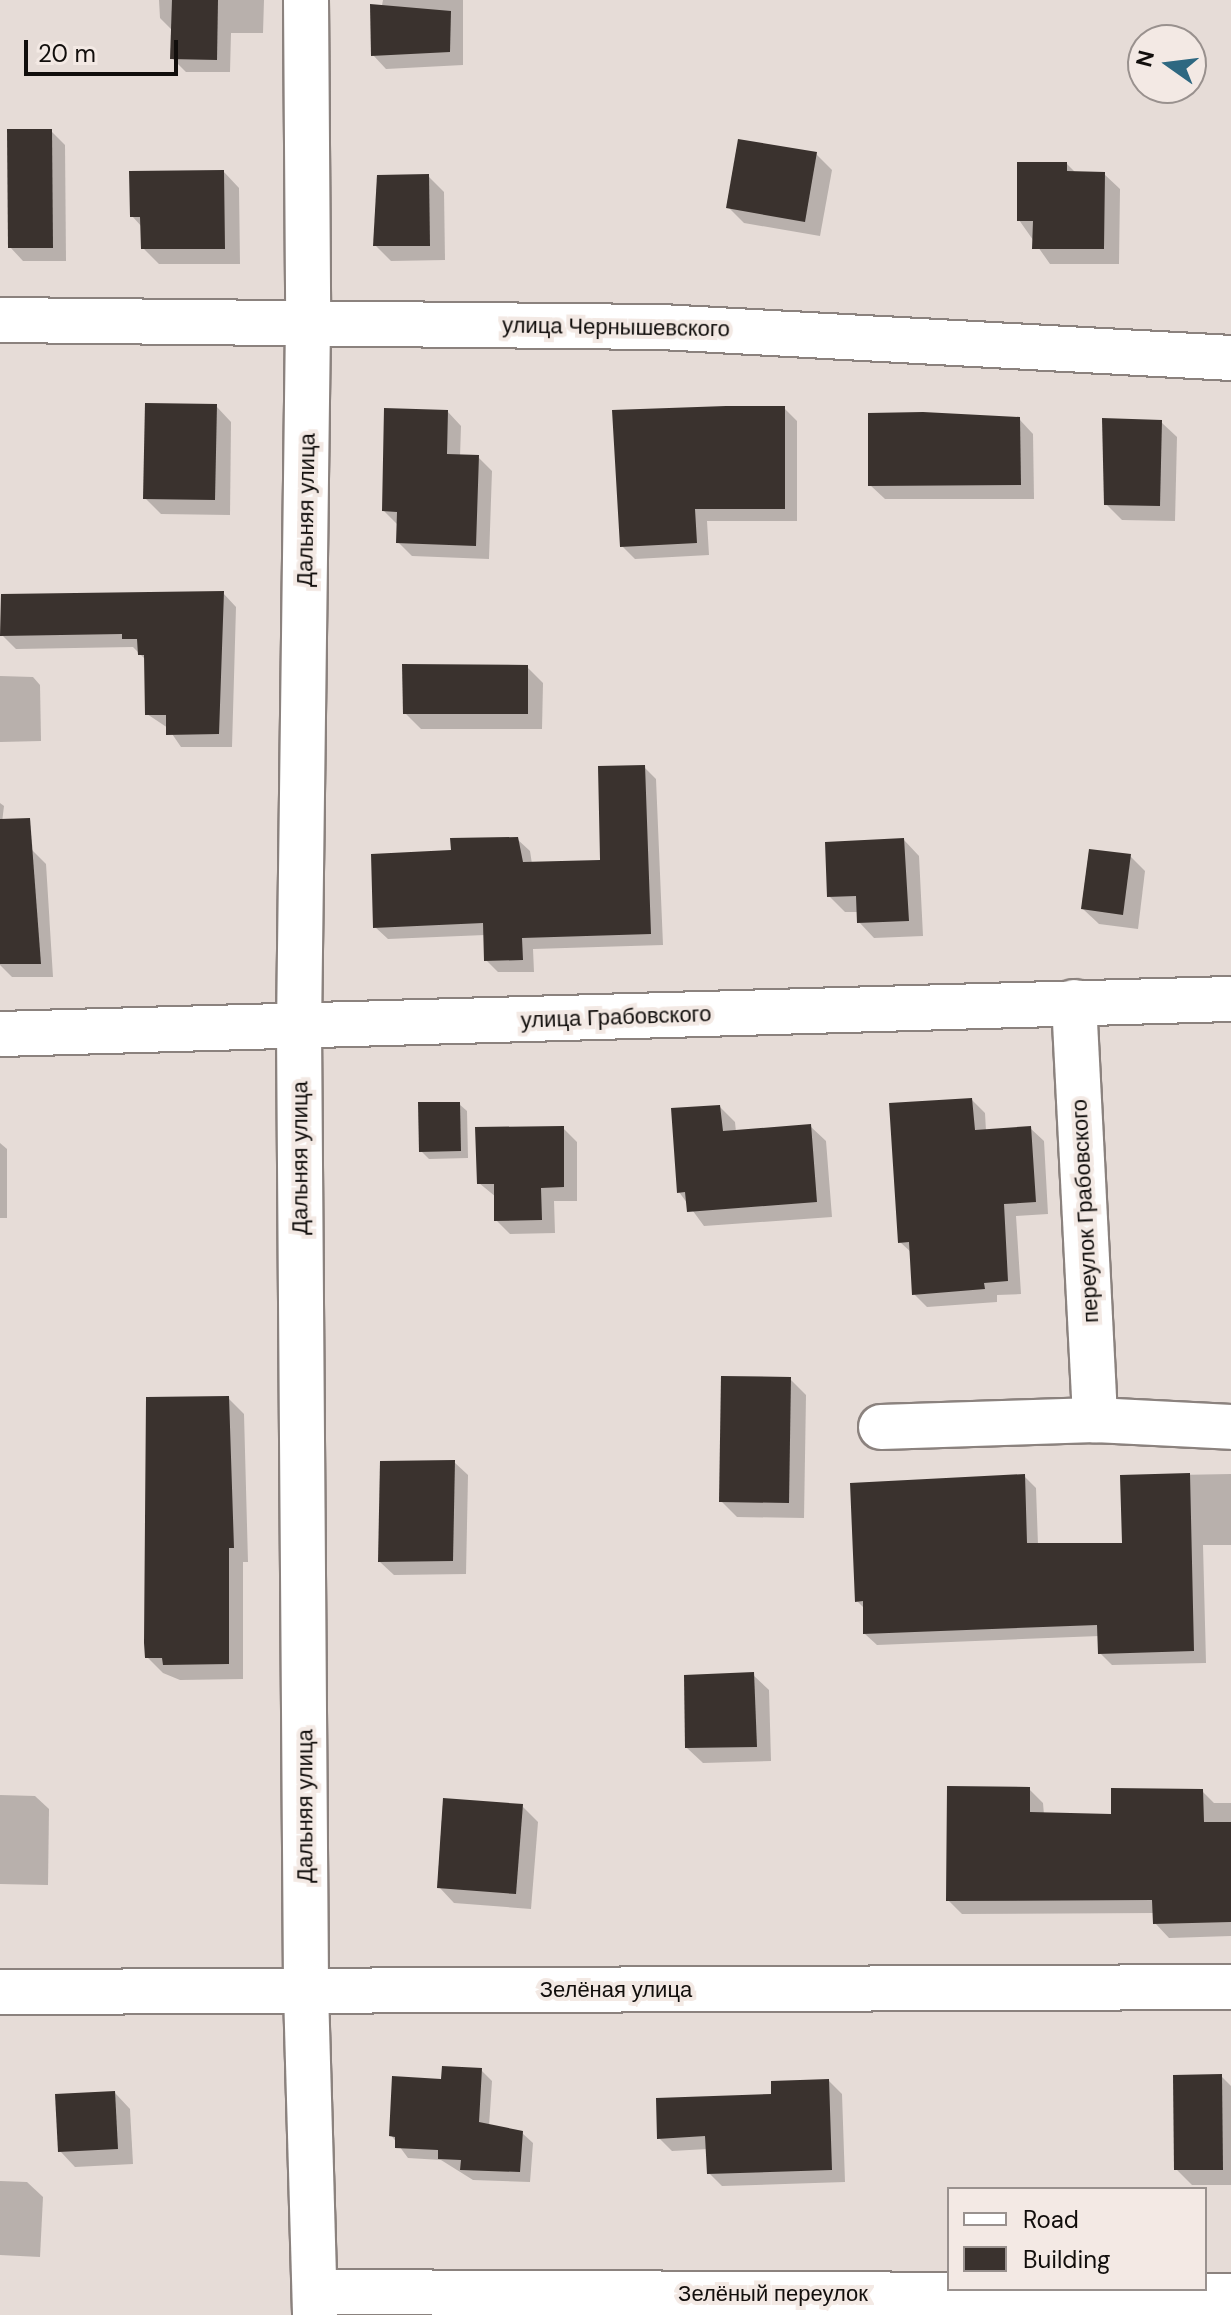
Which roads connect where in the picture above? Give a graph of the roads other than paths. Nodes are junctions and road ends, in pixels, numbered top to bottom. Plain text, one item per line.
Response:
1 (306, 0) edge
2 (0, 320) edge
3 (308, 323) junction
4 (1231, 358) edge
5 (1231, 999) edge
6 (1074, 1002) junction
7 (299, 1028) junction
8 (0, 1034) edge
9 (1095, 1420) junction
10 (881, 1427) dead end
11 (1231, 1427) edge
12 (1231, 1987) edge
13 (306, 1991) junction
14 (0, 1992) edge
15 (1231, 2296) edge
16 (315, 2304) edge

1 - 3 street, Дальняя улица
2 - 3 street, улица Чернышевского
3 - 4 street, улица Чернышевского
3 - 7 street, Дальняя улица
5 - 6 street, улица Грабовского
6 - 7 street, улица Грабовского
6 - 9 street, переулок Грабовского
7 - 8 street, улица Грабовского
7 - 13 street, Дальняя улица
9 - 10 street
9 - 11 street
12 - 13 street, Зелёная улица
13 - 14 street, Зелёная улица
13 - 16 street, Дальняя улица
15 - 16 street, Зелёный переулок

